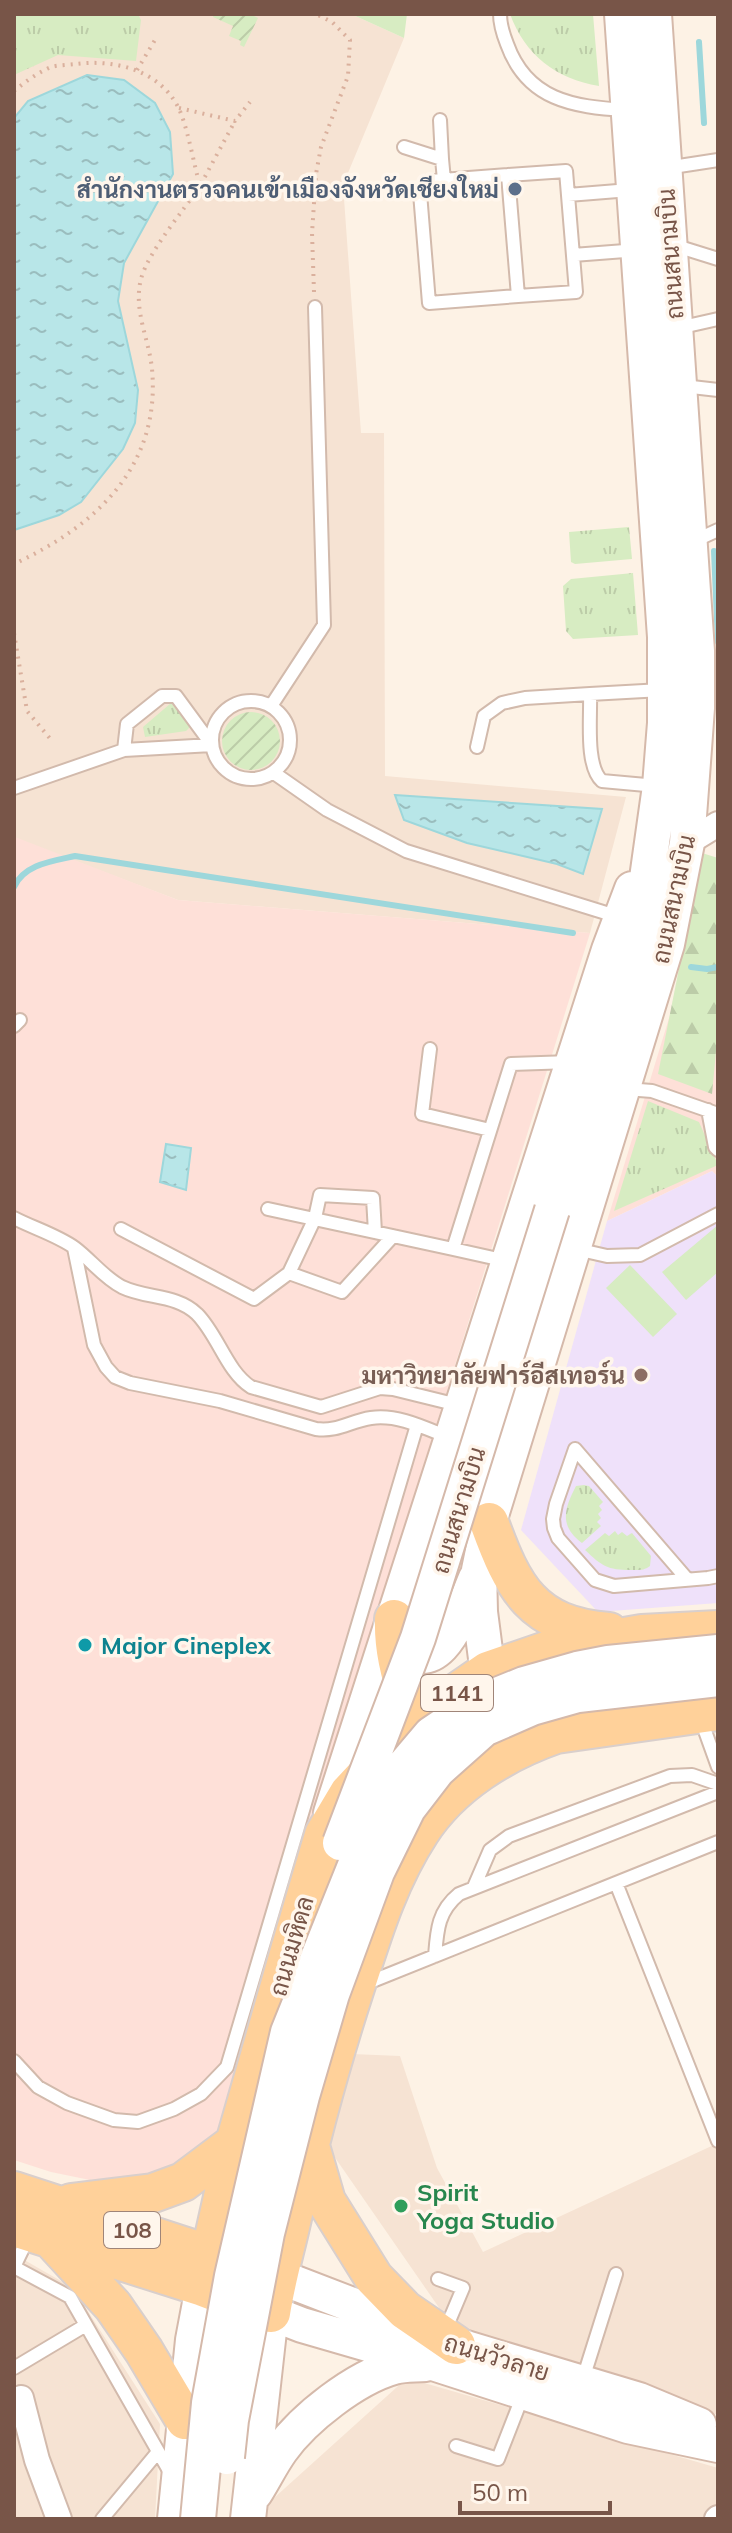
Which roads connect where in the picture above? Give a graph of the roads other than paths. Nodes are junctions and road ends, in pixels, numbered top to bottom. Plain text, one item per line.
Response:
1 (500, 14) edge
2 (622, 14) edge
3 (654, 14) edge
4 (629, 110) junction
5 (440, 120) dead end
6 (404, 147) dead end
7 (442, 159) junction
8 (718, 160) edge
9 (664, 168) junction
10 (508, 175) junction
11 (444, 180) junction
12 (633, 189) junction
13 (568, 195) junction
14 (654, 247) junction
15 (573, 255) junction
16 (718, 259) edge
17 (518, 296) junction
18 (315, 307) road end
19 (718, 319) edge
20 (676, 329) junction
21 (680, 385) junction
22 (718, 390) edge
23 (704, 536) edge
24 (666, 690) junction
25 (590, 694) junction
26 (271, 706) junction
27 (212, 745) junction
28 (477, 747) dead end
29 (124, 750) junction
30 (274, 773) junction
31 (660, 786) junction
32 (14, 788) edge
33 (707, 831) edge
34 (652, 845) junction
35 (620, 917) junction
36 (430, 1049) dead end
37 (574, 1062) junction
38 (622, 1088) junction
39 (713, 1112) edge
40 (490, 1130) junction
41 (718, 1150) edge
42 (268, 1209) dead end
43 (718, 1214) edge
44 (14, 1218) edge
45 (315, 1218) junction
46 (121, 1229) dead end
47 (375, 1232) junction
48 (393, 1236) junction
49 (74, 1248) junction
50 (573, 1248) junction
51 (453, 1249) junction
52 (509, 1261) junction
53 (289, 1273) junction
54 (463, 1406) junction
55 (417, 1425) junction
56 (453, 1439) junction
57 (489, 1522) junction
58 (479, 1570) junction
59 (718, 1576) edge
60 (687, 1579) junction
61 (394, 1629) junction
62 (642, 1634) junction
63 (715, 1638) edge
64 (488, 1671) junction
65 (712, 1704) edge
66 (417, 1720) junction
67 (495, 1761) junction
68 (718, 1767) edge
69 (718, 1784) edge
70 (718, 1792) edge
71 (324, 1835) junction
72 (718, 1842) edge
73 (616, 1883) junction
74 (474, 1887) junction
75 (277, 1944) junction
76 (435, 1956) junction
77 (355, 1988) junction
78 (288, 2032) junction
79 (14, 2061) edge
80 (718, 2141) edge
81 (235, 2143) junction
82 (309, 2143) junction
83 (14, 2191) edge
84 (38, 2226) edge
85 (206, 2271) junction
86 (616, 2274) dead end
87 (438, 2279) dead end
88 (274, 2295) junction
89 (86, 2325) junction
90 (444, 2348) junction
91 (14, 2368) edge
92 (582, 2383) junction
93 (524, 2392) junction
94 (14, 2401) edge
95 (185, 2420) junction
96 (718, 2433) edge
97 (718, 2445) edge
98 (456, 2446) dead end
99 (157, 2453) junction
100 (176, 2503) edge
101 (239, 2514) edge
102 (57, 2519) edge
103 (102, 2519) edge
104 (198, 2519) edge

1 - 4 lane
2 - 4 main road, ถนนสนามบิน / 1141
3 - 9 main road, ถนนสนามบิน / 1141
4 - 12 main road, ถนนสนามบิน / 1141
5 - 7 lane
6 - 7 lane
7 - 11 lane
8 - 9 lane
9 - 14 main road, ถนนสนามบิน / 1141
10 - 11 lane
10 - 13 lane
10 - 17 lane
11 - 17 lane
12 - 13 lane
12 - 14 main road, ถนนสนามบิน / 1141
13 - 15 lane
14 - 15 lane
14 - 16 lane
14 - 20 main road, ถนนสนามบิน / 1141
14 - 24 main road, ถนนสนามบิน / 1141
15 - 17 lane
18 - 26 lane
19 - 20 lane
20 - 21 main road, ถนนสนามบิน / 1141
21 - 22 lane
21 - 23 main road, ถนนสนามบิน / 1141
23 - 33 main road, ถนนสนามบิน / 1141
24 - 25 lane
24 - 31 main road, ถนนสนามบิน / 1141
25 - 28 lane
25 - 31 lane
26 - 27 lane
26 - 30 lane
27 - 29 lane
27 - 29 lane
27 - 30 lane
29 - 32 lane
30 - 35 lane
31 - 34 main road, ถนนสนามบิน / 1141
33 - 38 main road, ถนนสนามบิน / 1141
34 - 35 main road, ถนนสนามบิน / 1141
34 - 78 main road, ถนนสนามบิน / 1141, bridge
35 - 37 main road, ถนนสนามบิน / 1141
36 - 40 lane
37 - 40 lane
37 - 52 main road, ถนนสนามบิน / 1141
38 - 39 lane
38 - 50 main road, ถนนสนามบิน / 1141
39 - 41 lane
40 - 51 lane
42 - 45 lane
43 - 50 lane
44 - 49 lane
45 - 47 lane
45 - 47 lane
45 - 53 lane
46 - 53 lane
47 - 48 lane
48 - 51 lane
48 - 53 lane
49 - 54 lane
49 - 55 lane
50 - 57 main road, ถนนสนามบิน / 1141
51 - 52 lane
52 - 54 main road, ถนนสนามบิน / 1141
54 - 56 main road, ถนนสนามบิน / 1141
55 - 56 lane
55 - 75 lane
56 - 61 main road, ถนนสนามบิน / 1141
57 - 58 main road, ถนนสนามบิน / 1141
57 - 62 main road
58 - 61 main road
58 - 64 main road, ถนนสนามบิน / 1141
59 - 60 lane
60 - 60 lane
61 - 66 main road
61 - 71 main road, ถนนสนามบิน / 1141
62 - 63 main road, ถนนมหิดล / 1141
62 - 64 main road, ถนนมหิดล / 1141
63 - 65 main road
63 - 78 main road, ถนนมหิดล / 1141, bridge
64 - 66 main road, ถนนมหิดล / 1141
64 - 67 main road, ถนนสนามบิน / 1141
65 - 67 main road
65 - 68 lane
65 - 101 main road, 1141, bridge
66 - 67 main road
66 - 71 main road, ถนนมหิดล / 1141
67 - 77 main road
69 - 74 lane
70 - 74 lane
71 - 75 main road, ถนนมหิดล / 1141
72 - 73 lane
73 - 76 lane
73 - 80 lane
74 - 76 lane
75 - 79 lane
75 - 81 main road, ถนนมหิดล / 1141
76 - 77 lane
77 - 82 main road
78 - 104 main road, ถนนมหิดล / 1141, bridge
81 - 84 main road
81 - 85 main road, ถนนมหิดล / 1141
82 - 88 main road
82 - 90 main road
83 - 84 main road, 108
84 - 85 main road, 108
84 - 89 lane
84 - 95 main road
85 - 88 main road, 108
85 - 95 main road, ถนนมหิดล / 1141
86 - 92 lane
87 - 90 lane
88 - 90 main road, ถนนวัวลาย / 108
88 - 101 main road
89 - 91 lane
89 - 99 lane
90 - 92 main road, ถนนวัวลาย / 108
90 - 93 main road, ถนนวัวลาย / 108
90 - 101 main road
92 - 96 main road, ถนนวัวลาย / 108
93 - 97 main road, ถนนวัวลาย / 108
93 - 98 lane
94 - 102 street
95 - 100 main road, ถนนมหิดล / 1141
99 - 100 lane
99 - 103 lane

